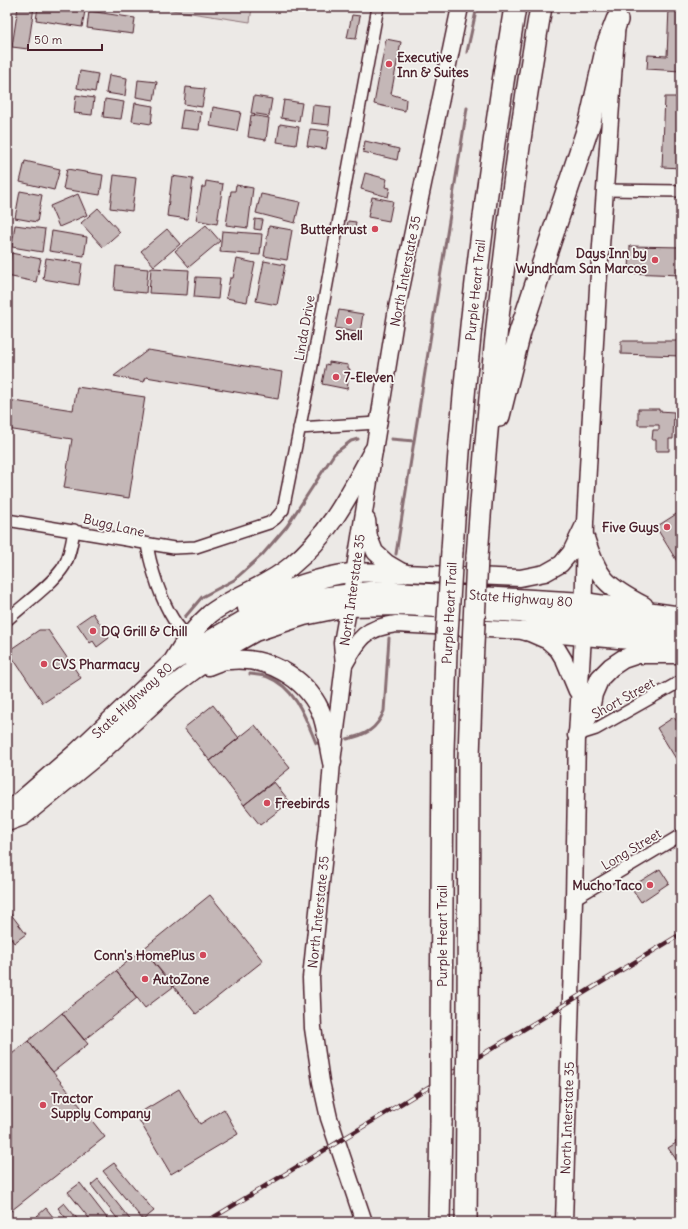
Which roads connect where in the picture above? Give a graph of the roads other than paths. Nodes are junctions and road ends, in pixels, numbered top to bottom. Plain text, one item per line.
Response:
1 (378, 7) edge
2 (460, 7) edge
3 (515, 7) edge
4 (541, 7) edge
5 (618, 14) edge
6 (604, 190) junction
7 (681, 191) edge
8 (377, 423) junction
9 (300, 428) junction
10 (373, 451) junction
11 (483, 476) junction
12 (365, 505) junction
13 (7, 520) edge
14 (74, 530) junction
15 (585, 530) junction
16 (147, 545) junction
17 (353, 573) junction
18 (404, 573) junction
19 (349, 600) junction
20 (657, 612) junction
21 (681, 616) edge
22 (584, 619) junction
23 (7, 620) edge
24 (525, 631) junction
25 (681, 632) edge
26 (196, 640) junction
27 (681, 643) edge
28 (681, 654) edge
29 (344, 665) junction
30 (194, 670) junction
31 (681, 681) edge
32 (579, 695) junction
33 (577, 735) junction
34 (95, 757) junction
35 (332, 762) junction
36 (7, 816) edge
37 (7, 822) edge
38 (681, 835) edge
39 (574, 899) junction
40 (364, 1222) edge
41 (439, 1222) edge
42 (466, 1222) edge
43 (564, 1222) edge

1 - 9 street, Linda Drive
2 - 8 main road, North Interstate 35
3 - 41 highway, Purple Heart Trail, bridge
4 - 11 highway, Purple Heart Trail
5 - 6 main road, North Interstate 35
5 - 11 highway
6 - 7 street
6 - 15 main road, North Interstate 35
8 - 9 street
8 - 10 main road, North Interstate 35
9 - 16 street, Linda Drive
10 - 12 main road, North Interstate 35
10 - 26 main road
11 - 42 highway, Purple Heart Trail, bridge
12 - 17 main road, North Interstate 35
12 - 18 main road
13 - 14 street, Bugg Lane
14 - 16 street, Bugg Lane
14 - 23 street
15 - 18 main road
15 - 20 main road
15 - 22 main road, North Interstate 35
16 - 26 street, Bugg Lane
17 - 18 main road
17 - 19 main road, North Interstate 35
17 - 26 main road
19 - 22 main road, State Highway 80
19 - 26 main road, State Highway 80
19 - 29 main road, North Interstate 35
19 - 30 main road, State Highway 80
20 - 21 main road
20 - 22 main road
22 - 24 main road
22 - 25 main road
22 - 27 main road
22 - 32 main road, North Interstate 35
24 - 29 main road
24 - 32 main road
26 - 34 main road
26 - 36 main road, State Highway 80
28 - 33 main road
29 - 35 main road, North Interstate 35
30 - 34 main road, State Highway 80
30 - 35 main road
31 - 33 street, Short Street
32 - 33 main road, North Interstate 35
33 - 39 main road, North Interstate 35
34 - 37 main road, State Highway 80
35 - 40 main road, North Interstate 35
38 - 39 street, Long Street
39 - 43 main road, North Interstate 35

